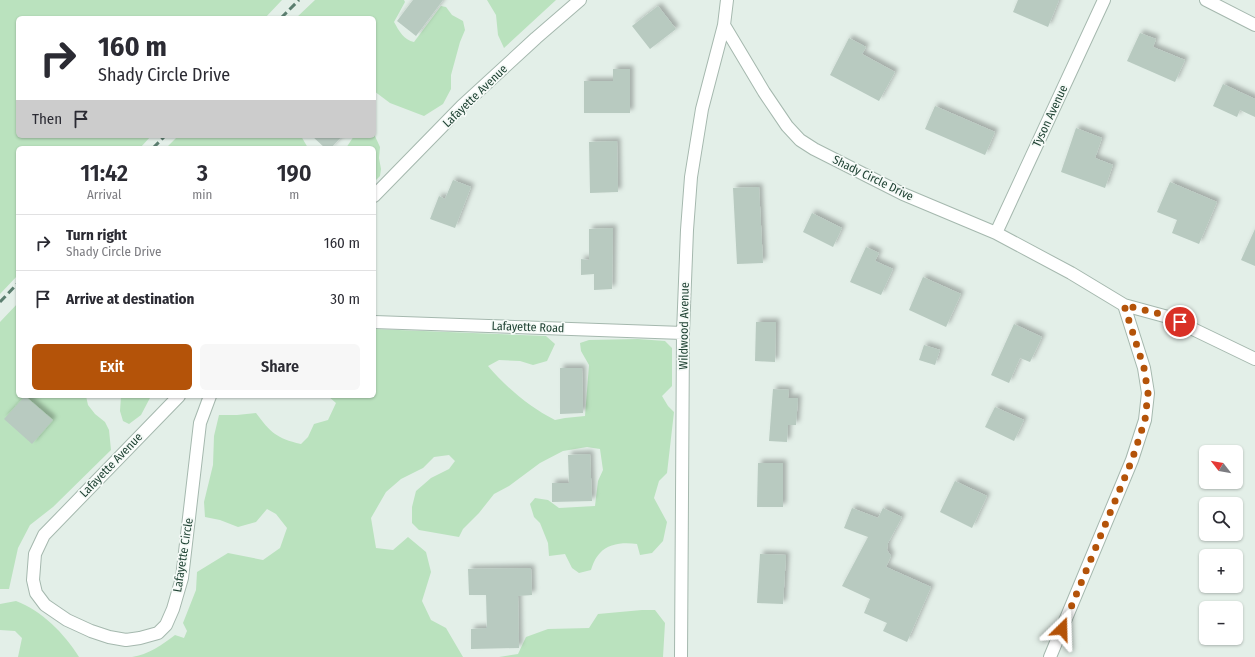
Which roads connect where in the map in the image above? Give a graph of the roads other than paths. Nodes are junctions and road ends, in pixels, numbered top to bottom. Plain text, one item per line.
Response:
1 (580, 0) edge
2 (727, 0) edge
3 (1104, 0) edge
4 (1206, 0) edge
5 (724, 25) junction
6 (1255, 25) edge
7 (376, 194) edge
8 (996, 233) junction
9 (1124, 305) junction
10 (376, 322) edge
11 (683, 333) junction
12 (1255, 358) edge
13 (177, 398) edge
14 (209, 398) edge
15 (44, 535) joint
16 (681, 657) edge
17 (1050, 657) edge

1 - 7 street, Lafayette Avenue
2 - 5 street, Wildwood Avenue
3 - 8 street, Tyson Avenue
4 - 6 street
5 - 8 street, Shady Circle Drive
5 - 11 street, Wildwood Avenue
8 - 9 street, Shady Circle Drive
9 - 12 street
9 - 17 street
10 - 11 street, Lafayette Road
11 - 16 street, Wildwood Avenue
13 - 15 street, Lafayette Avenue
14 - 15 street, Lafayette Circle

